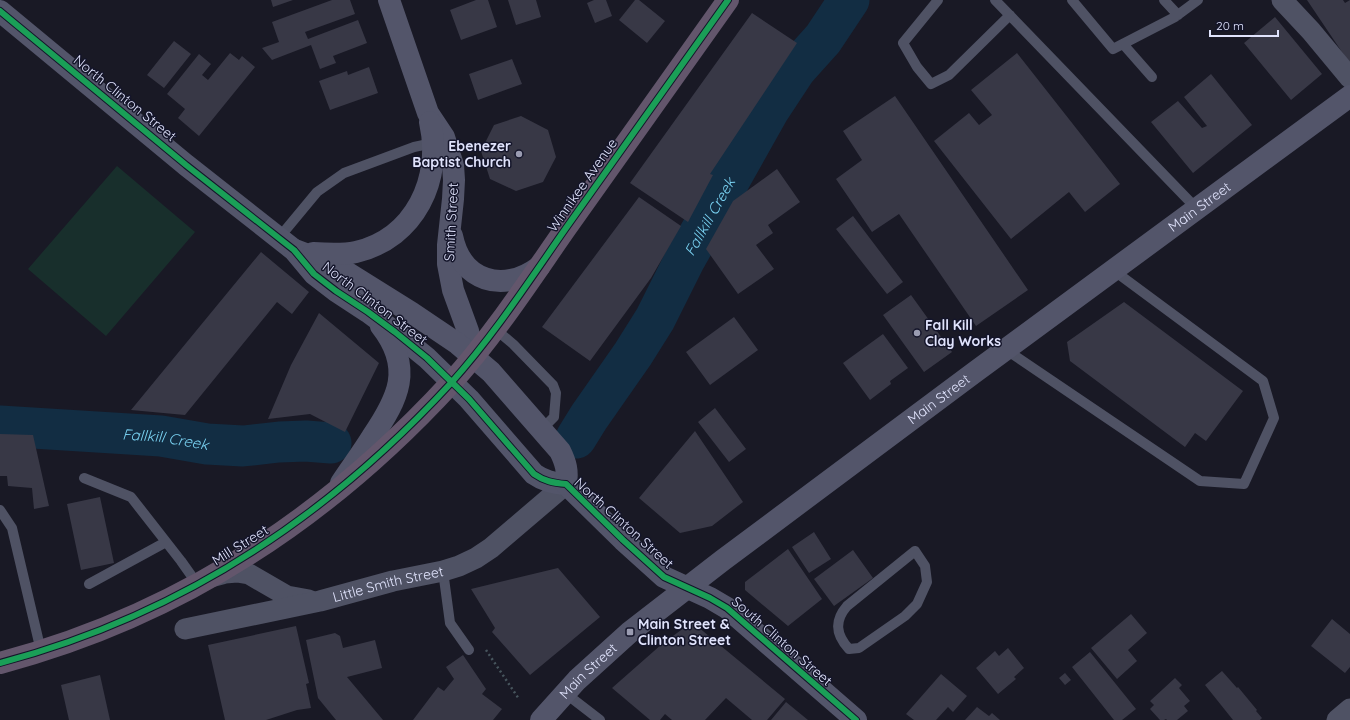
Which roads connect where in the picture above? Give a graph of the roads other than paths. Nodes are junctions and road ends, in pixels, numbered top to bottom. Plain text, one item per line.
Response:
1 (389, 0) edge
2 (728, 0) edge
3 (938, 0) edge
4 (995, 0) edge
5 (1072, 0) edge
6 (1164, 0) edge
7 (1198, 0) edge
8 (1282, 0) edge
9 (0, 11) edge
10 (1010, 15) junction
11 (1178, 15) junction
12 (1123, 44) junction
13 (1152, 77) dead end
14 (1350, 78) edge
15 (1350, 96) edge
16 (428, 113) junction
17 (433, 143) junction
18 (1197, 209) junction
19 (450, 223) junction
20 (286, 244) junction
21 (539, 267) junction
22 (1114, 270) junction
23 (368, 312) junction
24 (495, 329) junction
25 (1005, 349) junction
26 (473, 356) junction
27 (452, 381) junction
28 (542, 430) junction
29 (84, 478) dead end
30 (566, 484) junction
31 (334, 494) junction
32 (0, 510) edge
33 (166, 542) junction
34 (915, 551) joint
35 (444, 571) junction
36 (206, 580) junction
37 (89, 584) dead end
38 (687, 588) junction
39 (320, 601) junction
40 (184, 629) dead end
41 (469, 650) dead end
42 (41, 651) junction
43 (0, 663) edge
44 (565, 693) junction
45 (1350, 709) edge
46 (541, 720) edge
47 (600, 720) edge
48 (856, 720) edge
49 (1337, 720) edge

1 - 16 street, Smith Street
2 - 21 highway, Winnikee Avenue
3 - 10 lane
4 - 10 lane
5 - 12 lane
6 - 11 lane
7 - 11 lane
8 - 14 street
9 - 20 street, North Clinton Street
10 - 18 lane
11 - 12 lane
12 - 13 lane
15 - 18 street, Main Street
16 - 17 street
16 - 19 street, Smith Street
17 - 20 lane
17 - 20 street
18 - 22 street, Main Street
19 - 21 street
19 - 26 street, Smith Street
20 - 23 street, North Clinton Street
20 - 26 street, North Clinton Street
21 - 24 highway, Winnikee Avenue
22 - 25 street, Main Street
22 - 25 lane
23 - 27 street, North Clinton Street
23 - 31 street
24 - 26 highway, Winnikee Avenue
24 - 28 lane
25 - 38 street, Main Street
26 - 27 highway, Winnikee Avenue
26 - 28 street, North Clinton Street
27 - 30 street, North Clinton Street
27 - 31 highway, Mill Street
28 - 30 street, North Clinton Street
29 - 33 lane
30 - 35 street, Little Smith Street
30 - 38 street, North Clinton Street
31 - 36 highway, Mill Street
32 - 42 lane
33 - 36 lane
33 - 37 lane
34 - 34 lane
35 - 39 street, Little Smith Street
35 - 41 lane
36 - 39 street
36 - 42 highway, Mill Street
38 - 44 street, Main Street
38 - 48 street, South Clinton Street
39 - 40 street, Little Smith Street
42 - 43 highway, Mill Street
44 - 46 street, Main Street
44 - 47 lane
45 - 49 street

